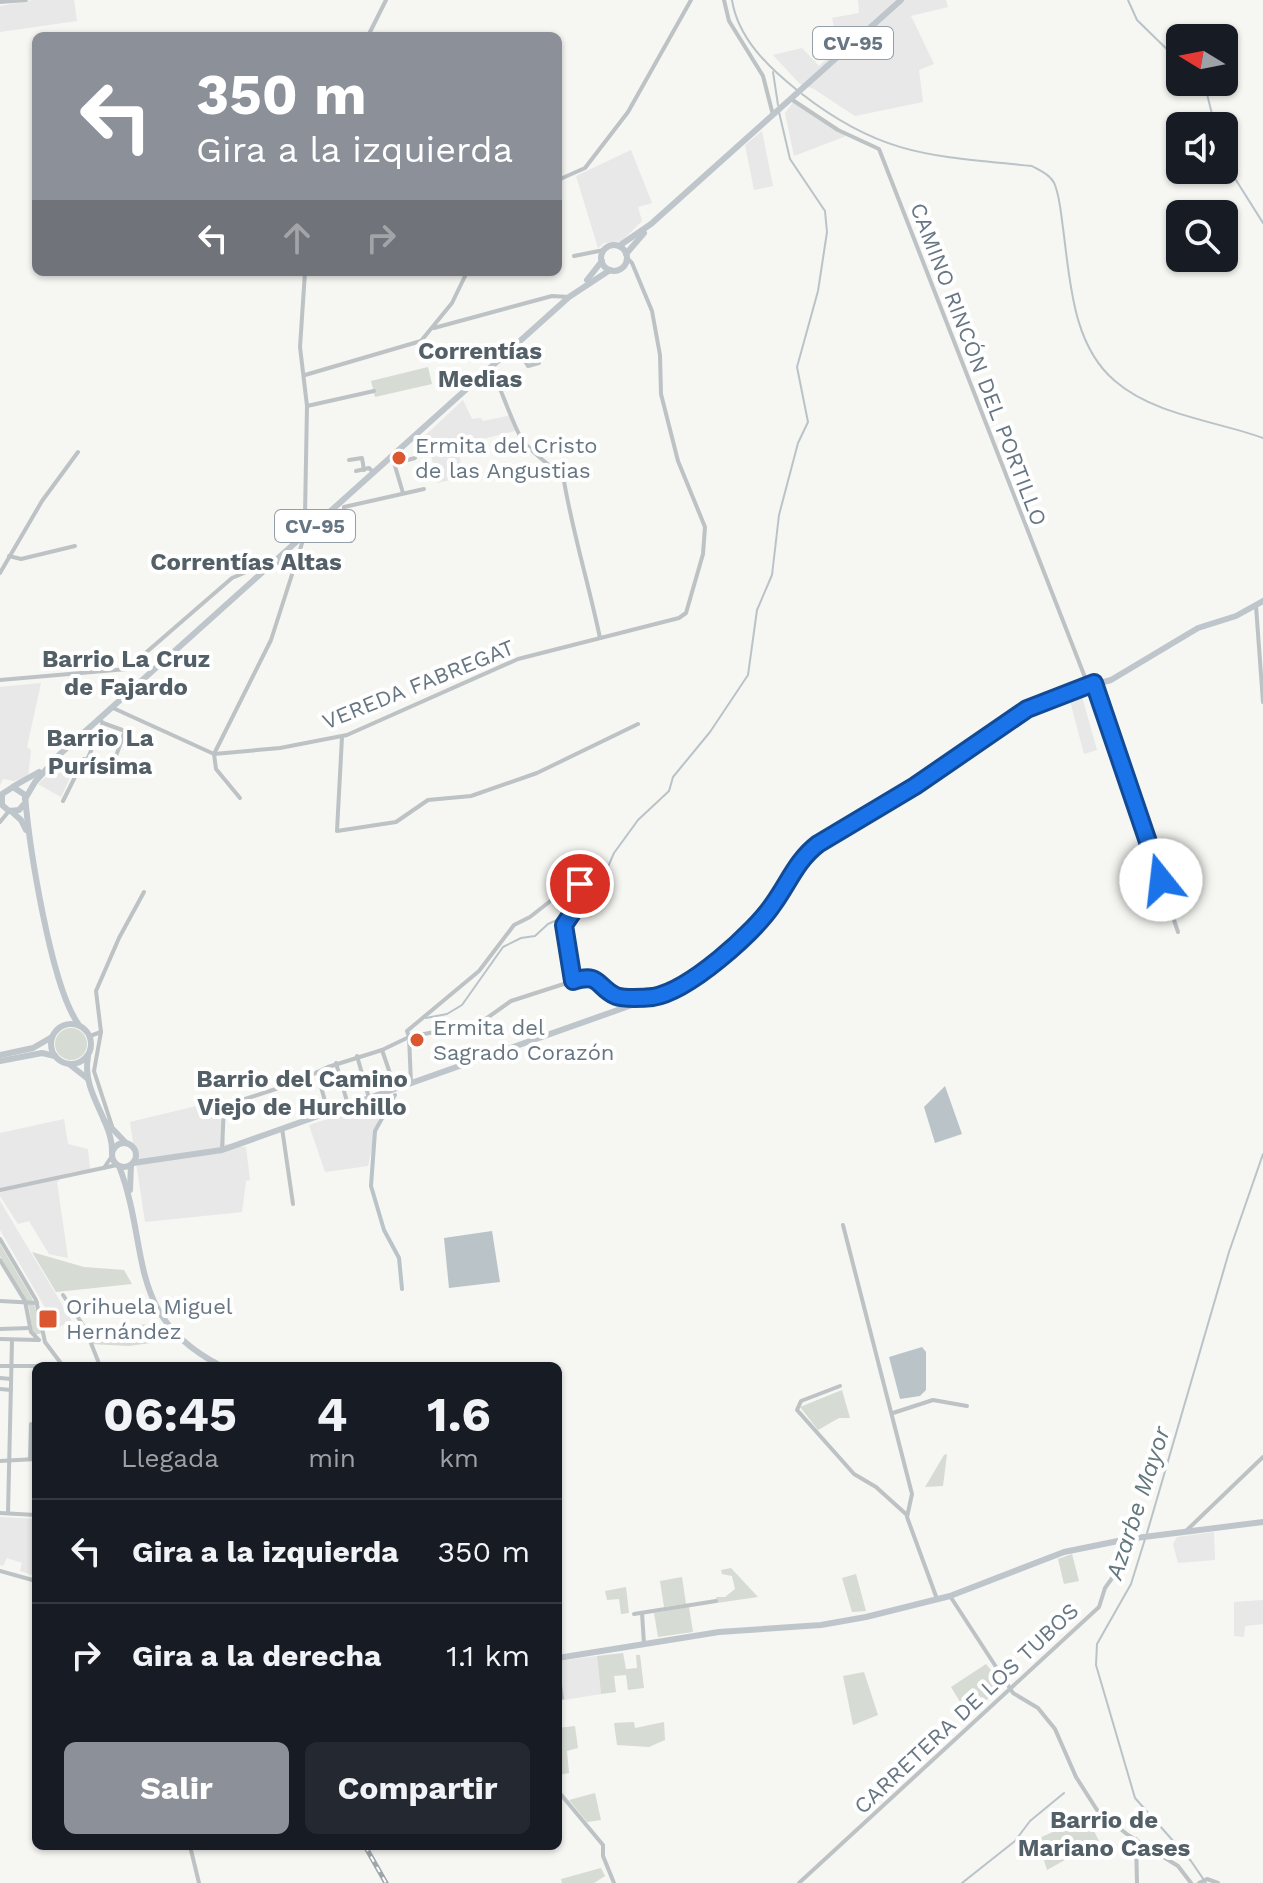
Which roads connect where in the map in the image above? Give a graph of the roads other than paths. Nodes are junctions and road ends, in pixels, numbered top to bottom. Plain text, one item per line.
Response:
1 (26, 0) edge
2 (386, 0) edge
3 (691, 0) edge
4 (724, 0) edge
5 (901, 0) edge
6 (0, 2) edge
7 (370, 32) edge
8 (791, 99) junction
9 (773, 115) junction
10 (562, 178) edge
11 (651, 224) junction
12 (619, 246) junction
13 (604, 250) junction
14 (574, 256) dead end
15 (627, 260) junction
16 (602, 261) junction
17 (610, 270) junction
18 (305, 276) edge
19 (466, 276) edge
20 (583, 285) junction
21 (569, 297) junction
22 (434, 328) junction
23 (516, 345) junction
24 (539, 363) dead end
25 (491, 368) junction
26 (305, 375) junction
27 (374, 391) dead end
28 (307, 406) junction
29 (78, 452) dead end
30 (415, 458) dead end
31 (349, 460) dead end
32 (394, 460) junction
33 (364, 470) junction
34 (356, 471) dead end
35 (374, 473) junction
36 (424, 489) dead end
37 (403, 493) junction
38 (343, 504) junction
39 (308, 532) junction
40 (351, 541) dead end
41 (75, 546) dead end
42 (9, 556) junction
43 (276, 561) junction
44 (294, 568) junction
45 (0, 573) edge
46 (1263, 601) edge
47 (1256, 606) junction
48 (600, 638) junction
49 (0, 680) edge
50 (1091, 684) junction
51 (1263, 702) edge
52 (113, 708) junction
53 (101, 721) junction
54 (638, 724) dead end
55 (342, 737) junction
56 (214, 754) junction
57 (87, 760) junction
58 (46, 768) junction
59 (111, 770) junction
60 (121, 774) dead end
61 (6, 788) edge
62 (240, 798) dead end
63 (0, 801) edge
64 (25, 801) junction
65 (63, 801) dead end
66 (7, 811) edge
67 (0, 822) edge
68 (32, 849) junction
69 (144, 892) dead end
70 (1178, 932) dead end
71 (573, 981) junction
72 (63, 995) junction
73 (628, 997) junction
74 (653, 997) junction
75 (632, 1005) junction
76 (79, 1025) junction
77 (60, 1027) junction
78 (101, 1032) junction
79 (90, 1036) junction
80 (52, 1037) junction
81 (409, 1037) junction
82 (382, 1050) junction
83 (89, 1053) junction
84 (357, 1056) junction
85 (55, 1057) junction
86 (0, 1058) edge
87 (336, 1063) junction
88 (69, 1064) junction
89 (317, 1072) junction
90 (88, 1079) junction
91 (411, 1083) junction
92 (395, 1088) junction
93 (369, 1098) junction
94 (348, 1105) junction
95 (99, 1111) junction
96 (328, 1112) junction
97 (282, 1128) junction
98 (114, 1132) junction
99 (129, 1145) junction
100 (222, 1150) junction
101 (112, 1154) junction
102 (159, 1159) junction
103 (132, 1164) junction
104 (118, 1166) junction
105 (103, 1170) junction
106 (0, 1190) edge
107 (130, 1201) junction
108 (293, 1204) dead end
109 (843, 1225) dead end
110 (0, 1239) edge
111 (0, 1260) edge
112 (2, 1267) edge
113 (63, 1295) dead end
114 (0, 1301) edge
115 (25, 1301) junction
116 (37, 1303) junction
117 (30, 1328) junction
118 (0, 1329) edge
119 (20, 1330) junction
120 (42, 1332) junction
121 (0, 1339) edge
122 (39, 1339) junction
123 (12, 1340) junction
124 (22, 1340) junction
125 (59, 1362) edge
126 (98, 1362) edge
127 (215, 1362) edge
128 (0, 1366) edge
129 (11, 1366) junction
130 (32, 1366) edge
131 (0, 1378) edge
132 (11, 1379) junction
133 (840, 1386) dead end
134 (0, 1389) edge
135 (11, 1390) junction
136 (0, 1406) edge
137 (10, 1406) junction
138 (967, 1406) dead end
139 (892, 1414) junction
140 (31, 1424) dead end
141 (32, 1442) edge
142 (1263, 1457) edge
143 (32, 1459) edge
144 (9, 1460) junction
145 (0, 1461) edge
146 (0, 1513) edge
147 (8, 1513) junction
148 (32, 1515) edge
149 (907, 1515) junction
150 (1263, 1522) edge
151 (1186, 1532) junction
152 (1128, 1539) junction
153 (0, 1571) edge
154 (32, 1580) edge
155 (950, 1596) junction
156 (937, 1600) junction
157 (716, 1601) dead end
158 (642, 1613) junction
159 (634, 1614) dead end
160 (644, 1644) junction
161 (562, 1657) edge
162 (1010, 1688) junction
163 (562, 1796) edge
164 (1136, 1839) junction
165 (191, 1850) edge
166 (199, 1883) edge
167 (614, 1883) edge
168 (799, 1883) edge
169 (1137, 1883) edge
170 (1191, 1883) edge
171 (1199, 1883) edge
172 (1218, 1883) edge

1 - 6 street
2 - 7 street
3 - 10 street
4 - 9 street
5 - 8 main road, CV-95
8 - 9 main road, CV-95
8 - 50 street, CAMINO RINCÓN DEL PORTILLO
9 - 11 main road, CV-95
11 - 12 main road, CV-95
11 - 15 main road, CV-95
12 - 13 main road, CV-95
12 - 15 main road
13 - 14 street
13 - 16 main road, CV-95
15 - 17 main road, CV-95
15 - 48 street, VEREDA FABREGAT
16 - 17 main road
16 - 20 main road, CV-95
17 - 20 main road, CV-95
18 - 26 street
19 - 22 street
20 - 21 main road, CV-95
21 - 22 street
21 - 23 main road, CV-95
22 - 26 street
23 - 24 street
23 - 25 main road, CV-95
25 - 32 main road, CV-95
25 - 48 street
26 - 28 street
27 - 28 street
28 - 39 street
29 - 42 street
30 - 32 street
31 - 33 street
32 - 35 main road, CV-95
32 - 37 street
33 - 34 street
33 - 35 street
35 - 38 main road, CV-95
36 - 37 street
37 - 38 street
38 - 39 main road, CV-95
38 - 40 street
39 - 43 main road, CV-95
39 - 44 street
41 - 42 street
42 - 45 street
43 - 44 street
43 - 49 street
43 - 52 main road, CV-95
44 - 56 street
46 - 47 main road
47 - 50 main road
47 - 51 street
48 - 55 street, VEREDA FABREGAT
50 - 70 street, CAMINO RINCÓN DEL PORTILLO
50 - 74 main road
52 - 53 main road, CV-95
52 - 56 street, VEREDA FABREGAT
53 - 57 street
53 - 58 main road, CV-95
53 - 59 street
54 - 55 street
55 - 56 street, VEREDA FABREGAT
56 - 62 street
57 - 59 street
57 - 65 street
58 - 61 main road, CV-95
58 - 64 main road, CV-95
59 - 60 street
61 - 63 main road
61 - 64 main road
63 - 66 main road
64 - 66 main road, CV-95
64 - 68 main road
66 - 67 street
66 - 68 main road
68 - 72 main road
69 - 78 street
71 - 73 street
71 - 81 street
71 - 81 street
72 - 76 main road
72 - 77 main road
73 - 74 street
73 - 75 street
74 - 75 main road
75 - 91 main road
76 - 77 main road
76 - 79 main road
77 - 80 main road
78 - 79 street
78 - 98 street
79 - 83 main road
80 - 85 main road
80 - 86 main road
81 - 82 street
81 - 91 street
82 - 84 street
82 - 92 street
83 - 88 main road
83 - 90 main road
84 - 87 street
84 - 93 street
85 - 86 main road
85 - 88 main road
87 - 89 street
87 - 94 street
88 - 90 main road
89 - 96 street
89 - 100 street
90 - 95 main road
91 - 92 main road
92 - 93 main road
93 - 94 main road
94 - 96 main road
95 - 98 main road
95 - 101 main road
96 - 97 main road
97 - 100 main road
97 - 108 street
98 - 99 main road
99 - 101 main road
99 - 102 main road
99 - 103 main road
100 - 102 main road
101 - 104 main road
101 - 105 street
102 - 103 main road
103 - 104 main road
103 - 107 main road
104 - 105 street
104 - 107 main road
105 - 106 street
107 - 127 main road
109 - 139 street
110 - 116 street
111 - 112 street
112 - 115 street
113 - 126 street
114 - 115 street
115 - 116 street
115 - 117 street
116 - 120 street
117 - 119 street
117 - 122 street
118 - 119 street
119 - 124 street
120 - 122 street
120 - 122 street
121 - 123 street
122 - 124 street
122 - 125 street
123 - 124 street
123 - 129 street
128 - 129 street
129 - 130 street
129 - 132 street
131 - 132 street
132 - 135 street
133 - 149 street
134 - 135 street
135 - 137 street
136 - 137 street
137 - 144 street
138 - 139 street
139 - 149 street
140 - 141 street
142 - 151 street
143 - 144 street
144 - 145 street
144 - 147 street
146 - 147 street
147 - 148 street
149 - 156 street
150 - 151 main road
151 - 152 main road
152 - 155 main road
152 - 162 street, CARRETERA DE LOS TUBOS
153 - 154 street
155 - 156 main road
155 - 162 street
156 - 160 main road
157 - 158 street
158 - 159 street
158 - 160 street
160 - 161 main road
162 - 164 street
162 - 168 street, CARRETERA DE LOS TUBOS
163 - 167 street
164 - 169 street
164 - 170 street
165 - 166 street
171 - 172 street

